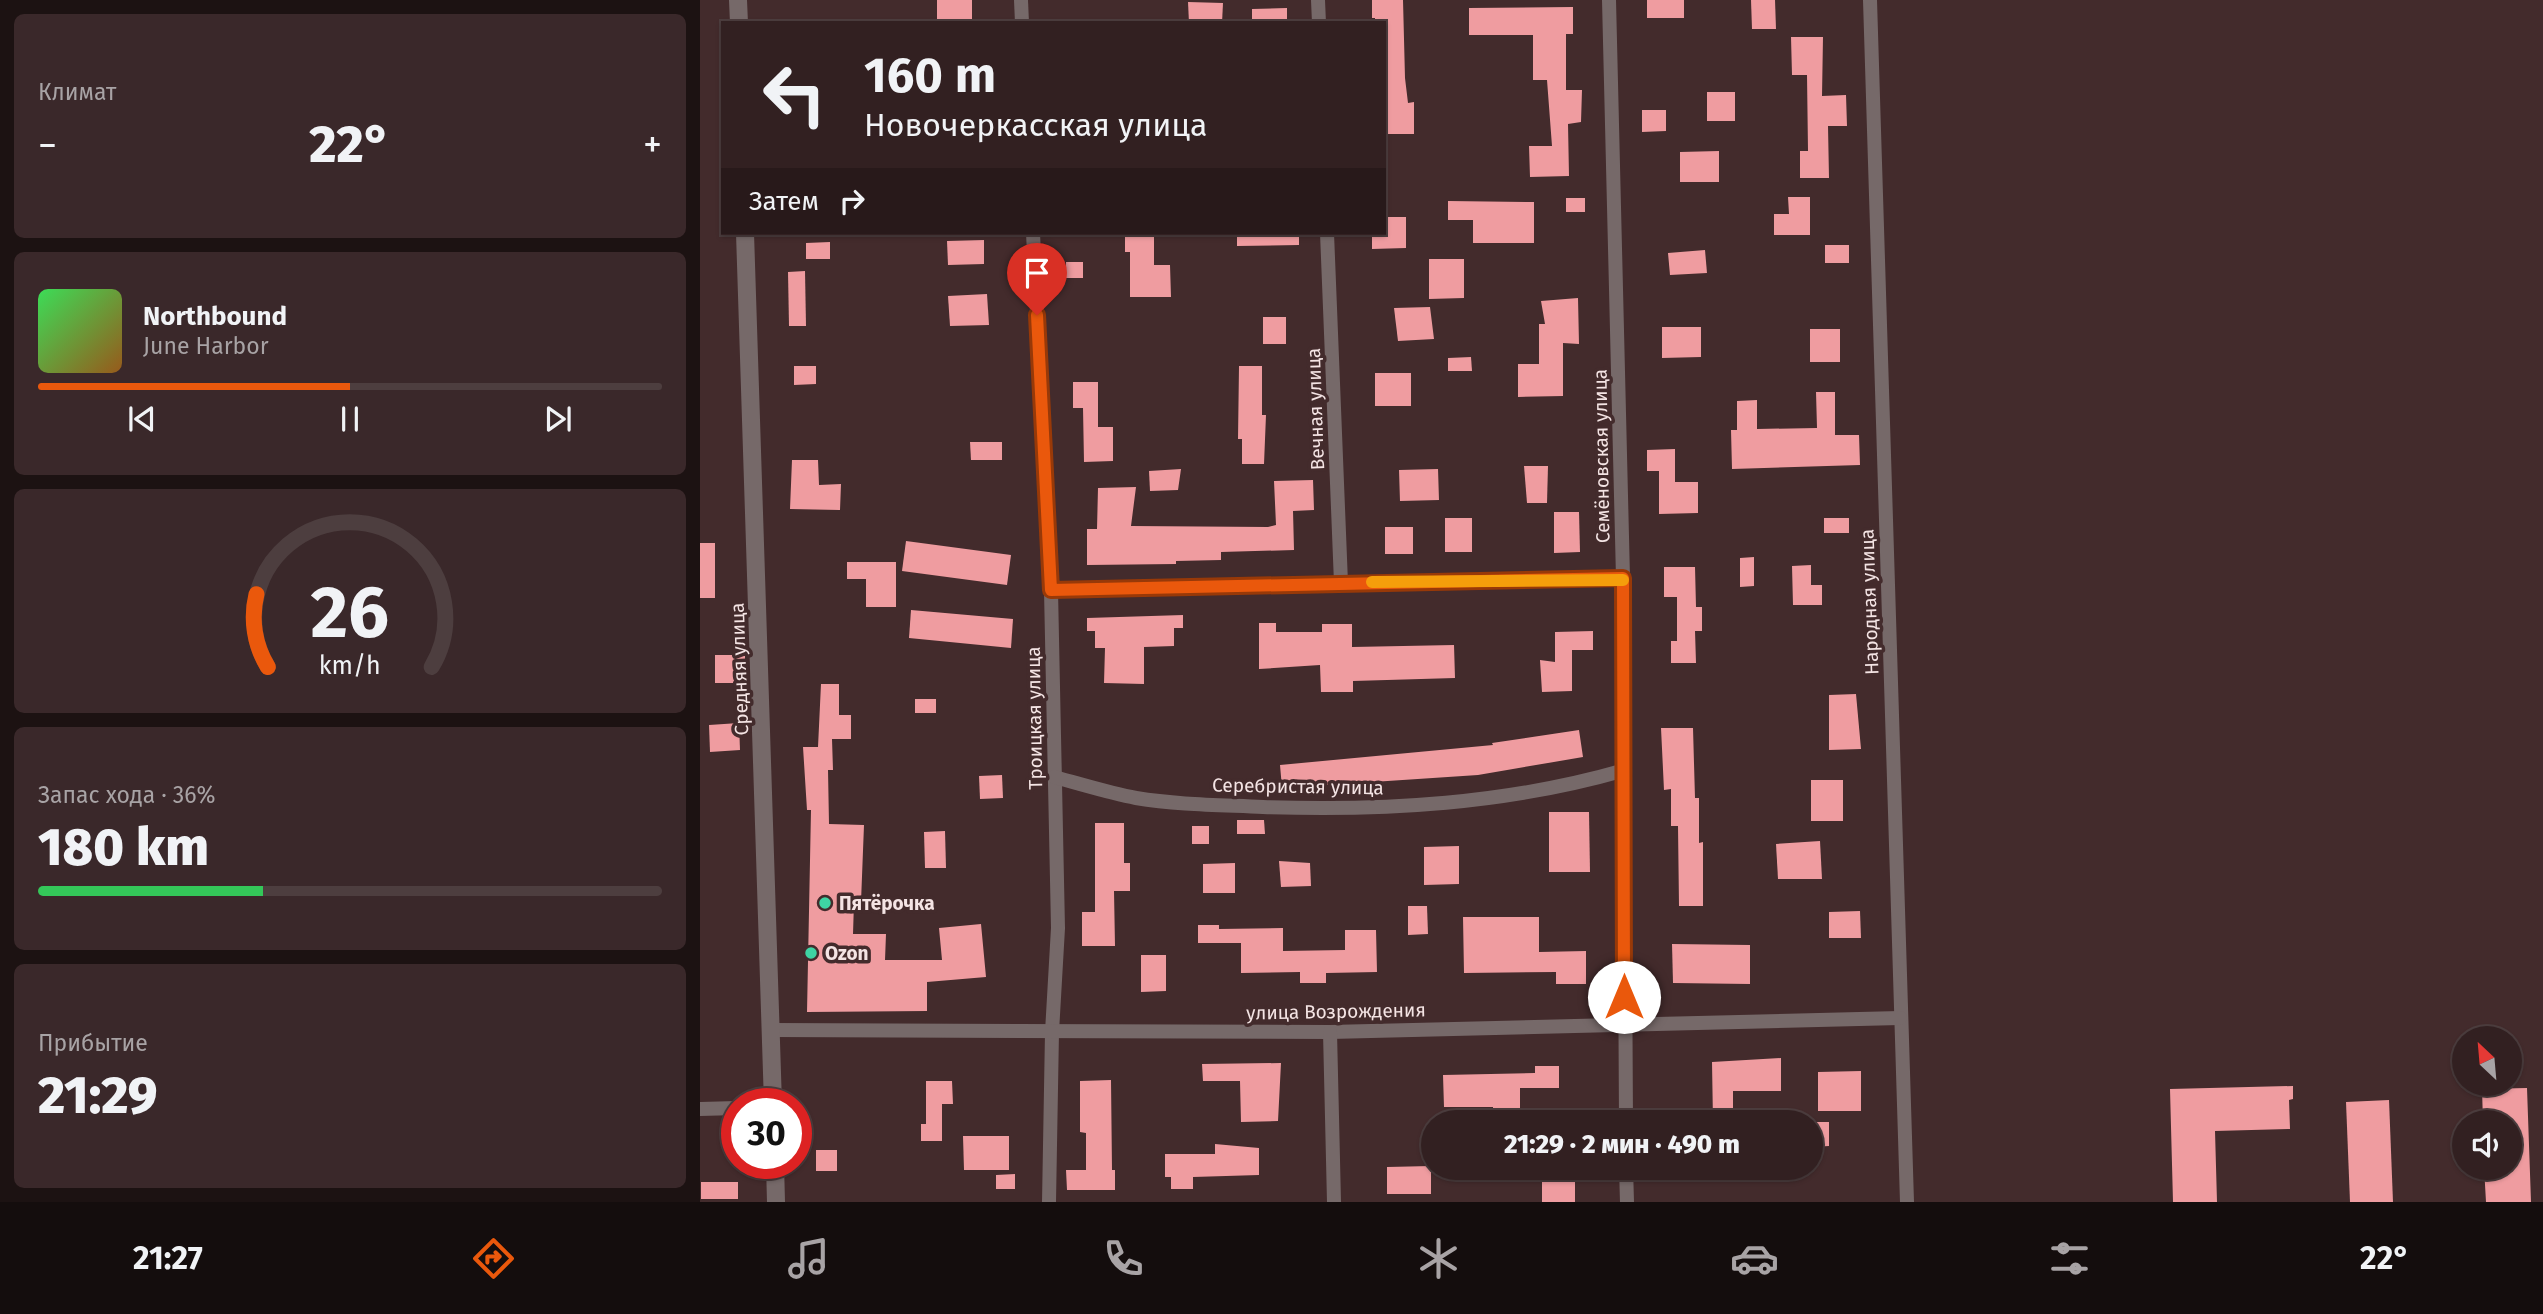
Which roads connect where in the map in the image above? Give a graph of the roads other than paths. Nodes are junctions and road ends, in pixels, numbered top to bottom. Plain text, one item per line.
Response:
1 (738, 0) edge
2 (1021, 0) edge
3 (1318, 0) edge
4 (1609, 0) edge
5 (1870, 0) edge
6 (738, 21) edge
7 (1022, 21) edge
8 (1319, 21) edge
9 (746, 235) edge
10 (1033, 235) edge
11 (1327, 235) edge
12 (1623, 578) junction
13 (1341, 583) junction
14 (1051, 590) junction
15 (1625, 770) junction
16 (1054, 777) junction
17 (1900, 1018) junction
18 (1624, 1023) junction
19 (771, 1030) junction
20 (1052, 1032) junction
21 (1330, 1032) junction
22 (773, 1088) edge
23 (721, 1108) edge
24 (700, 1109) edge
25 (1626, 1110) edge
26 (775, 1179) edge
27 (1626, 1180) edge
28 (776, 1202) edge
29 (1049, 1202) edge
30 (1334, 1202) edge
31 (1627, 1202) edge
32 (1907, 1202) edge

1 - 6 street
2 - 7 street
3 - 8 street
4 - 12 street, Семёновская улица
5 - 17 street, Народная улица
9 - 19 street, Средняя улица
10 - 14 street, Троицкая улица
11 - 13 street, Вечная улица
12 - 13 street
12 - 15 street, Семёновская улица
13 - 14 street
14 - 16 street, Троицкая улица
15 - 16 street, Серебристая улица
15 - 18 street, Семёновская улица
16 - 20 street, Троицкая улица
17 - 18 street, улица Возрождения
17 - 32 street, Народная улица
18 - 21 street, улица Возрождения
18 - 25 street, Семёновская улица
19 - 20 street, улица Возрождения
19 - 22 street, Средняя улица
20 - 21 street, улица Возрождения
20 - 29 street, Троицкая улица
21 - 30 street
23 - 24 street
26 - 28 street
27 - 31 street

